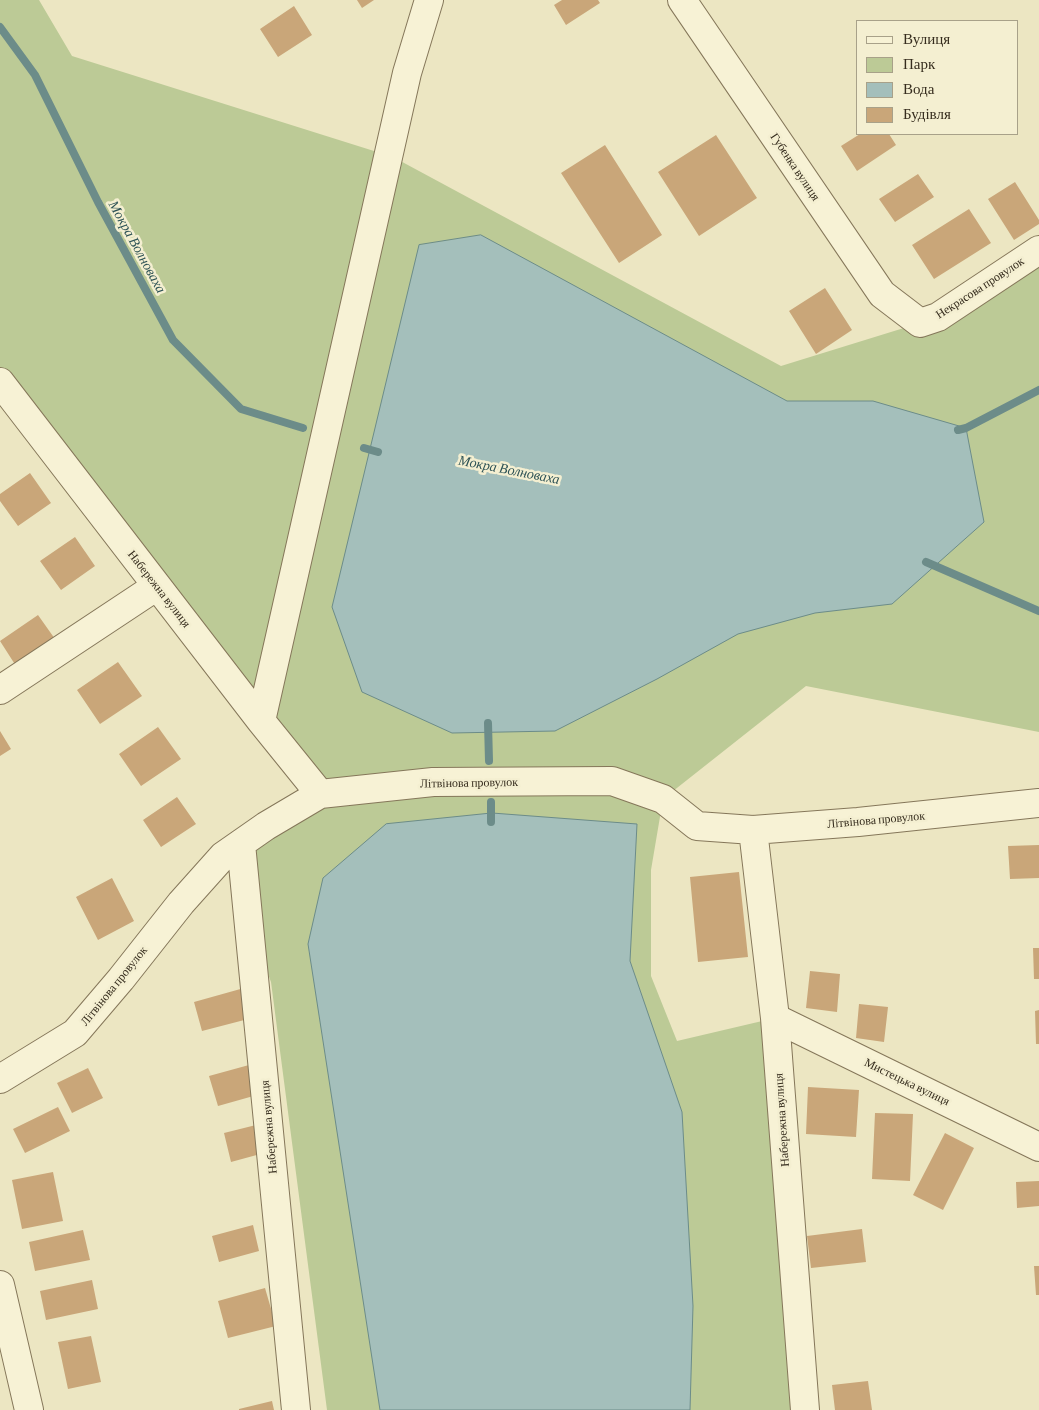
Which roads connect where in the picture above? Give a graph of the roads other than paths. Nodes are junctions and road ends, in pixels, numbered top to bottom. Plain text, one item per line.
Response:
1 (429, 0) edge
2 (682, 0) edge
3 (1039, 250) edge
4 (920, 323) joint
5 (0, 382) edge
6 (157, 586) junction
7 (0, 690) edge
8 (261, 721) junction
9 (320, 794) junction
10 (1039, 803) edge
11 (753, 830) junction
12 (241, 844) junction
13 (775, 1018) junction
14 (0, 1079) edge
15 (1039, 1147) edge
16 (0, 1285) edge
17 (29, 1410) edge
18 (296, 1410) edge
19 (805, 1410) edge

1 - 8 street
2 - 4 street, Губенка вулиця
3 - 4 street, Некрасова провулок
5 - 6 street, Набережна вулиця
6 - 7 street
6 - 8 street, Набережна вулиця
8 - 9 street, Набережна вулиця
9 - 11 street, Літвінова провулок
9 - 12 street, Літвінова провулок
10 - 11 street, Літвінова провулок
11 - 13 street, Набережна вулиця
12 - 14 street, Літвінова провулок
12 - 18 street, Набережна вулиця
13 - 15 street, Мистецька вулиця
13 - 19 street, Набережна вулиця
16 - 17 street

